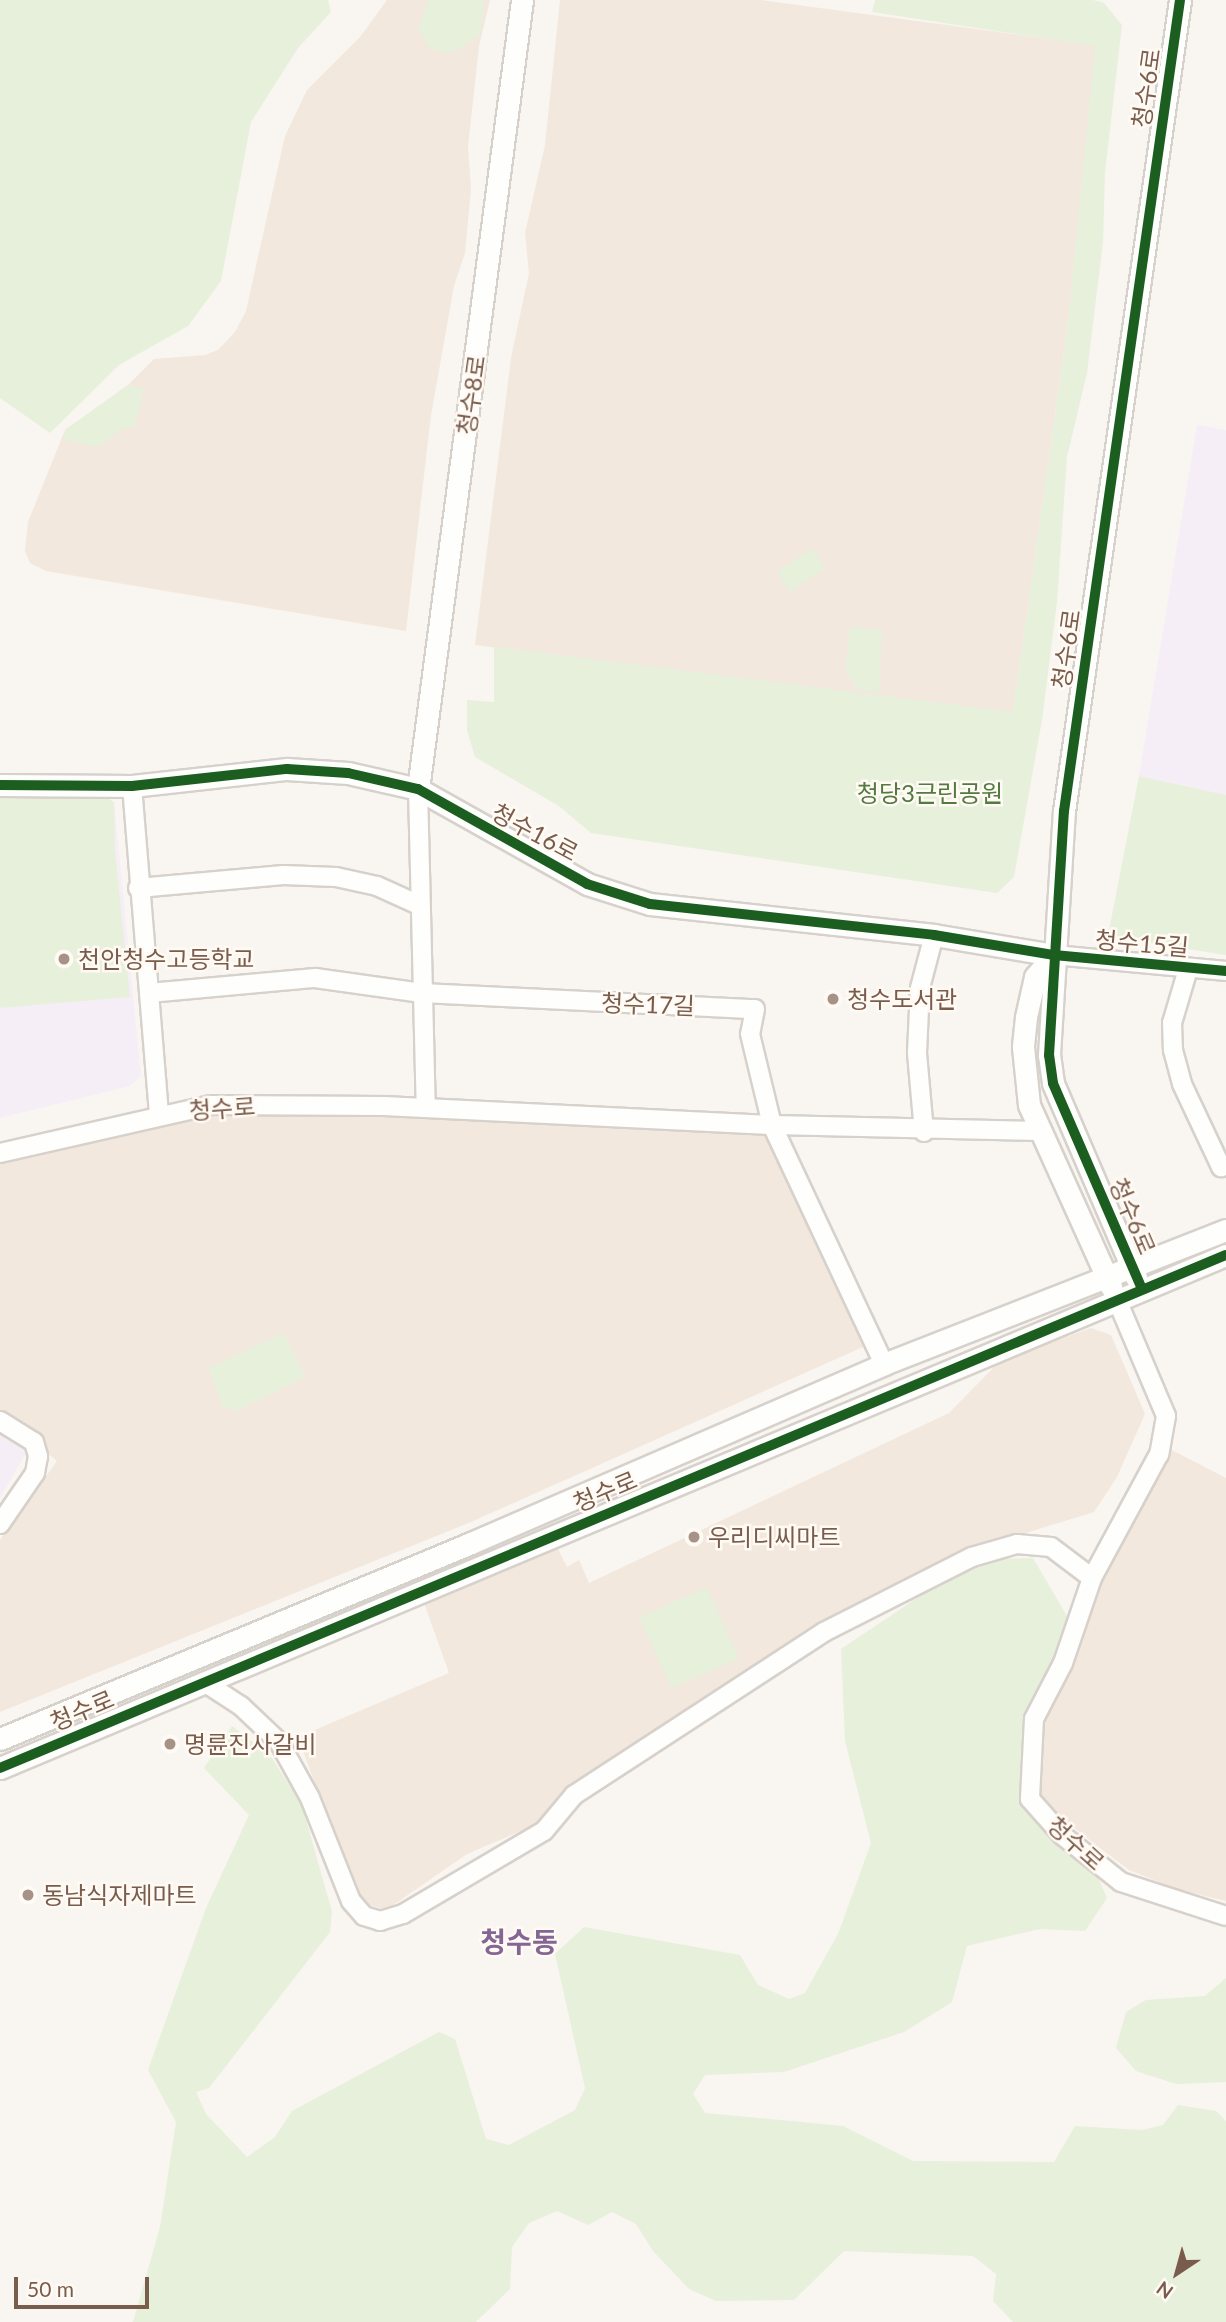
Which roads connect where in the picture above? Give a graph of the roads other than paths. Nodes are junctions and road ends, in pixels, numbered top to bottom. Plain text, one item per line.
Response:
1 (523, 0) edge
2 (1180, 0) edge
3 (0, 785) edge
4 (132, 786) junction
5 (418, 789) junction
6 (138, 888) junction
7 (419, 905) junction
8 (934, 935) junction
9 (1054, 956) junction
10 (1188, 969) junction
11 (1226, 971) edge
12 (149, 993) junction
13 (422, 993) junction
14 (426, 1108) junction
15 (159, 1115) junction
16 (772, 1125) junction
17 (1040, 1131) junction
18 (924, 1132) junction
19 (0, 1153) edge
20 (1226, 1165) edge
21 (1226, 1230) edge
22 (1226, 1255) edge
23 (1130, 1264) junction
24 (1105, 1274) junction
25 (1142, 1289) junction
26 (1117, 1300) junction
27 (1130, 1331) junction
28 (884, 1364) junction
29 (0, 1420) edge
30 (0, 1524) edge
31 (1092, 1578) junction
32 (204, 1682) junction
33 (0, 1739) edge
34 (0, 1768) edge
35 (1226, 1916) edge

1 - 5 street, 청수8로
2 - 9 street, 청수6로
3 - 4 street, 청수16로
4 - 5 street, 청수16로
4 - 6 street
5 - 7 street
5 - 8 street, 청수16로
6 - 7 street
6 - 12 street
7 - 13 street
8 - 9 street, 청수16로
8 - 18 street
9 - 10 street, 청수15길
9 - 17 street, 청수6로
9 - 23 street, 청수6로
10 - 11 street, 청수15길
10 - 20 street, 청수15길
12 - 13 street, 청수17길
12 - 15 street
13 - 14 street
13 - 16 street, 청수17길
14 - 15 street, 청수로
14 - 16 street, 청수로
15 - 19 street, 청수로
16 - 18 street
16 - 28 street
17 - 18 street
17 - 24 street, 청수6로
21 - 23 street, 청수로
22 - 25 street, 청수로
23 - 24 street, 청수로
23 - 25 street, 청수6로
24 - 26 street, 청수6로
24 - 28 street, 청수로
25 - 26 street, 청수로
25 - 27 street
26 - 27 street, 청수로
26 - 32 street, 청수로
27 - 31 street, 청수로
28 - 33 street, 청수로
29 - 30 street
31 - 32 street
31 - 35 street, 청수로
32 - 34 street, 청수로

